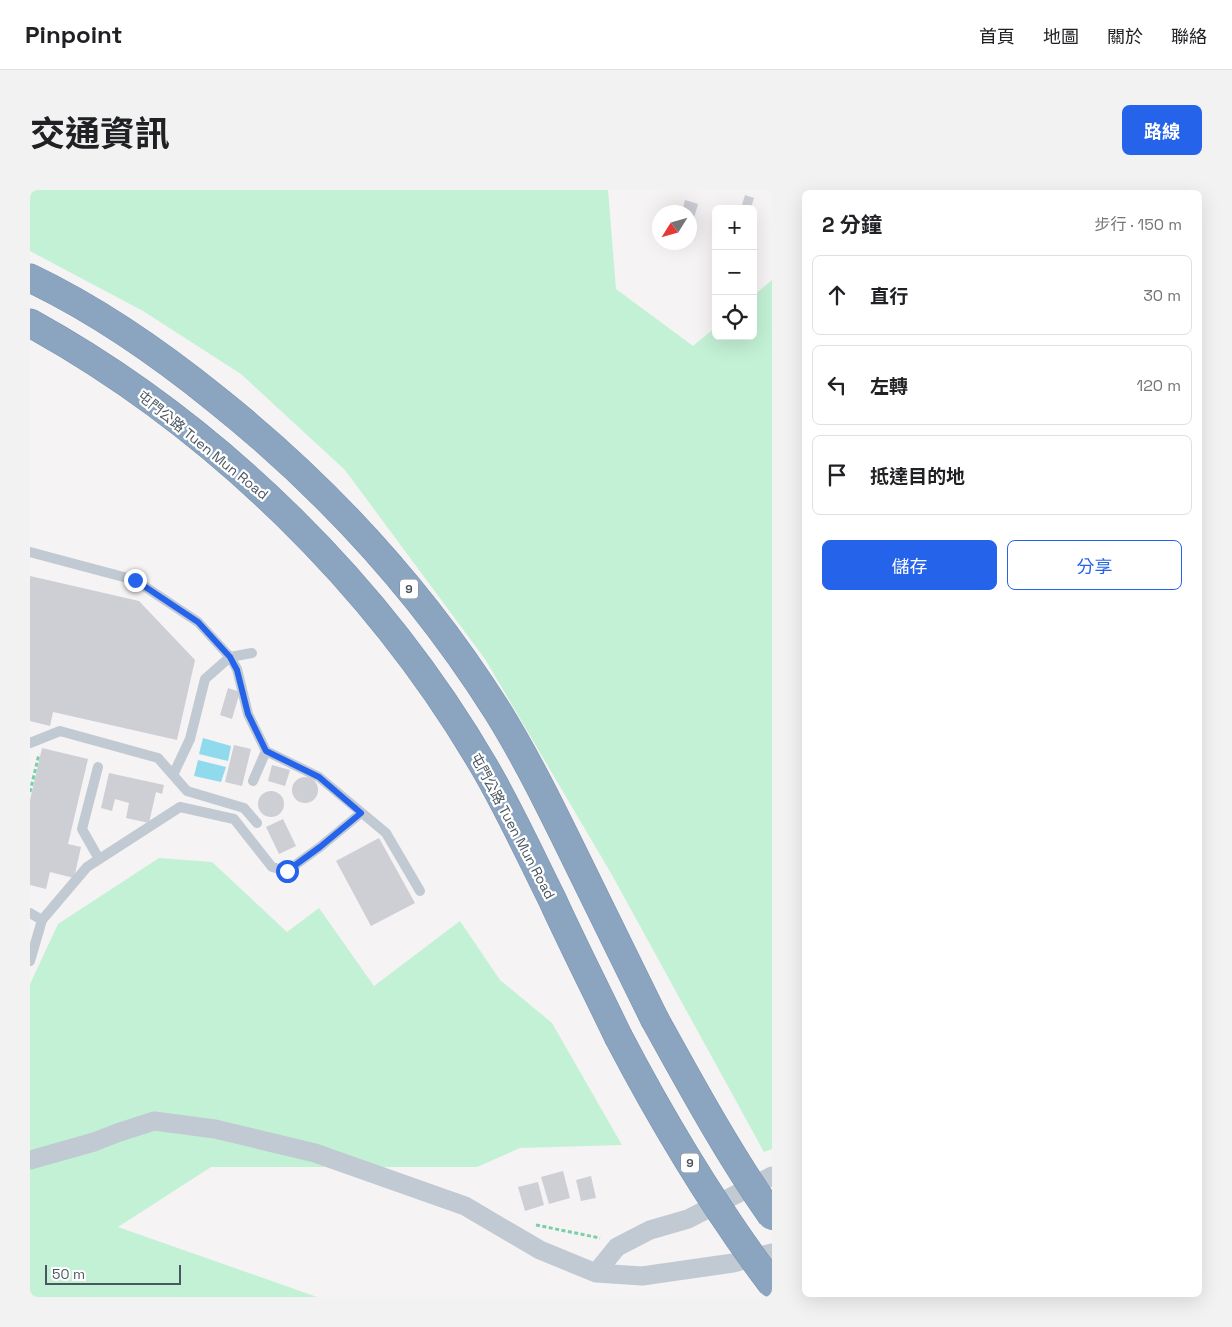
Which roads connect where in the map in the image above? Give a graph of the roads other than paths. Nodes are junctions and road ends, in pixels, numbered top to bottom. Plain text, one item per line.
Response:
1 (30, 278) edge
2 (30, 323) edge
3 (30, 552) edge
4 (252, 653) dead end
5 (230, 657) junction
6 (30, 743) edge
7 (266, 751) junction
8 (98, 767) dead end
9 (173, 775) junction
10 (253, 781) dead end
11 (361, 813) junction
12 (257, 823) dead end
13 (99, 859) junction
14 (420, 891) dead end
15 (30, 913) edge
16 (42, 920) junction
17 (30, 962) edge
18 (30, 1160) edge
19 (772, 1176) edge
20 (772, 1216) edge
21 (772, 1253) edge
22 (596, 1273) junction
23 (772, 1284) edge

1 - 20 highway, 9, bridge
2 - 23 highway, 屯門公路 Tuen Mun Road / 9, bridge
3 - 5 lane
4 - 5 lane
5 - 7 lane
5 - 9 lane
6 - 9 lane
7 - 10 lane
7 - 11 lane
8 - 13 lane
9 - 12 lane
11 - 13 lane
11 - 14 lane
13 - 16 lane
15 - 16 lane
16 - 17 lane
18 - 22 street
19 - 22 street
21 - 22 street

